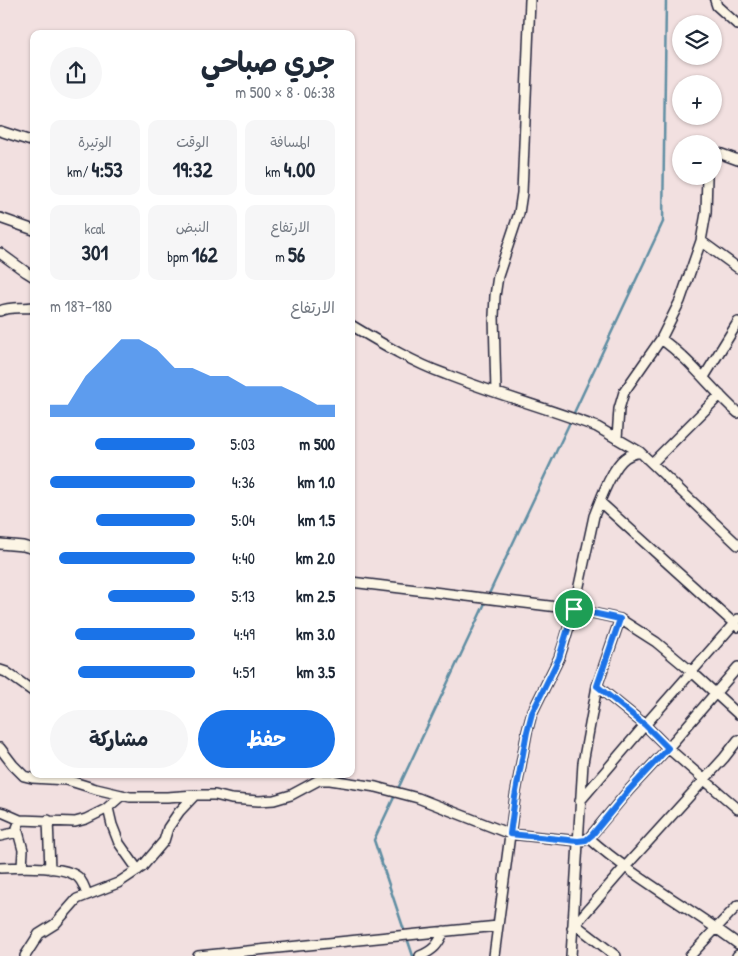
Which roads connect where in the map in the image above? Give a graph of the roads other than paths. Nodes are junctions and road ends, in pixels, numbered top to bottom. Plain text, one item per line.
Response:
1 (530, 0) edge
2 (708, 0) edge
3 (716, 3) edge
4 (738, 26) edge
5 (0, 131) edge
6 (30, 141) edge
7 (722, 154) edge
8 (738, 160) edge
9 (707, 185) edge
10 (0, 218) edge
11 (30, 229) edge
12 (701, 241) junction
13 (0, 253) edge
14 (738, 268) edge
15 (30, 274) edge
16 (30, 307) edge
17 (0, 312) edge
18 (738, 322) edge
19 (355, 328) edge
20 (662, 339) junction
21 (704, 377) junction
22 (496, 392) junction
23 (720, 395) junction
24 (736, 409) edge
25 (617, 438) junction
26 (640, 452) junction
27 (652, 463) junction
28 (600, 502) junction
29 (0, 544) edge
30 (738, 545) edge
31 (30, 548) edge
32 (355, 582) edge
33 (574, 609) junction
34 (620, 619) junction
35 (737, 623) edge
36 (738, 667) edge
37 (0, 670) edge
38 (692, 672) junction
39 (597, 686) junction
40 (30, 689) edge
41 (715, 694) junction
42 (738, 714) edge
43 (645, 725) junction
44 (738, 740) edge
45 (0, 748) edge
46 (668, 748) junction
47 (30, 778) edge
48 (68, 778) edge
49 (704, 779) junction
50 (122, 795) junction
51 (195, 795) junction
52 (580, 801) junction
53 (736, 803) edge
54 (108, 808) junction
55 (0, 812) edge
56 (20, 820) junction
57 (48, 820) junction
58 (18, 832) junction
59 (510, 834) junction
60 (0, 836) edge
61 (589, 838) junction
62 (578, 841) junction
63 (22, 867) junction
64 (625, 867) junction
65 (0, 868) edge
66 (50, 869) junction
67 (138, 870) junction
68 (87, 895) junction
69 (738, 905) edge
70 (498, 926) junction
71 (574, 926) junction
72 (717, 928) junction
73 (444, 932) junction
74 (738, 944) edge
75 (493, 955) edge
76 (25, 956) edge
77 (198, 956) edge
78 (420, 956) edge
79 (571, 956) edge
80 (616, 956) edge
81 (690, 956) edge

1 - 22 street
2 - 3 street
3 - 4 street
5 - 6 street
7 - 8 street
9 - 12 street
10 - 11 street
12 - 14 street
12 - 20 street
13 - 15 street
16 - 17 street
18 - 21 street
19 - 22 street
20 - 21 street
20 - 25 street
21 - 23 street
22 - 25 street
23 - 24 street
23 - 27 street
25 - 26 street
26 - 27 street
26 - 28 street
27 - 30 street
28 - 33 street
28 - 35 street
29 - 31 street
32 - 33 street
33 - 34 street
33 - 59 street
34 - 38 street
34 - 39 street
35 - 38 street
36 - 41 street
37 - 40 street
38 - 41 street
38 - 43 street
39 - 43 street
39 - 52 street
41 - 42 street
41 - 46 street
43 - 46 street
43 - 52 street
44 - 49 street
45 - 47 street
46 - 49 street
46 - 61 street
48 - 50 street
49 - 53 street
49 - 64 street
50 - 51 street
50 - 54 street
51 - 59 street
51 - 67 street
52 - 62 street
54 - 57 street
54 - 67 street
55 - 56 street
56 - 57 street
56 - 58 street
57 - 66 street
58 - 60 street
58 - 63 street
59 - 62 street
59 - 70 street
61 - 62 street
61 - 64 street
62 - 71 street
63 - 65 street
63 - 66 street
64 - 71 street
64 - 72 street
66 - 68 street
67 - 68 street
68 - 76 street
69 - 72 street
70 - 73 street
70 - 75 street
71 - 79 street
71 - 80 street
72 - 74 street
72 - 81 street
73 - 77 street
73 - 78 street

